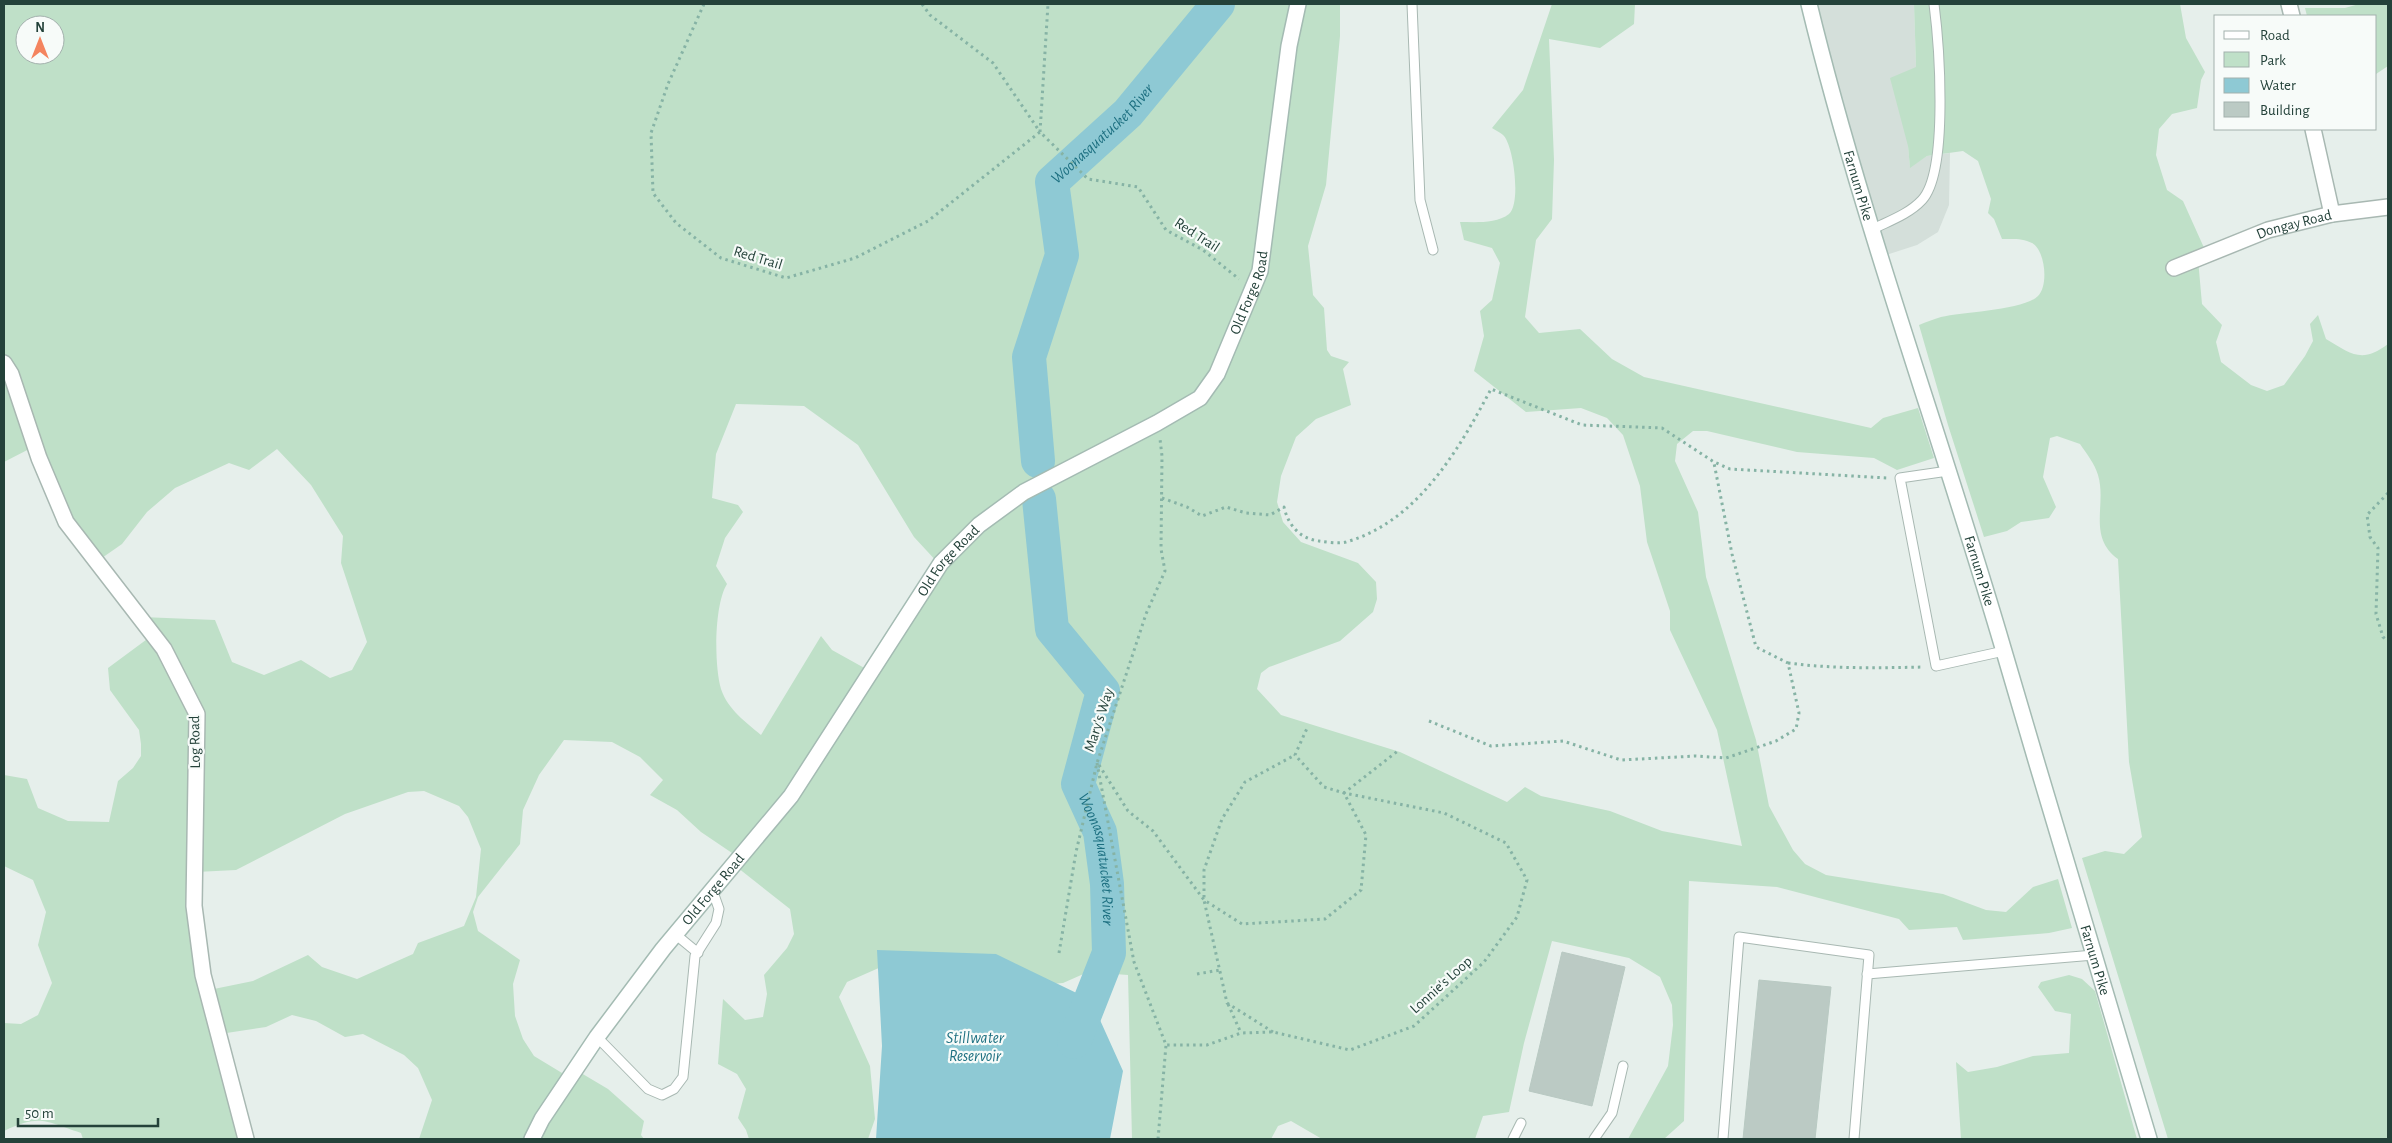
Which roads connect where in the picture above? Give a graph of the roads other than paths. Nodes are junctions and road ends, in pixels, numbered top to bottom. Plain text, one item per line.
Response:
1 (1298, 4) edge
2 (1412, 4) edge
3 (1808, 4) edge
4 (1934, 4) edge
5 (2314, 130) edge
6 (2388, 207) edge
7 (2332, 214) junction
8 (1872, 229) junction
9 (1433, 250) dead end
10 (2174, 268) dead end
11 (4, 362) edge
12 (1948, 472) junction
13 (2004, 651) junction
14 (712, 889) junction
15 (675, 934) junction
16 (698, 952) junction
17 (2094, 955) junction
18 (1867, 974) junction
19 (597, 1037) junction
20 (1623, 1066) dead end
21 (1521, 1122) dead end
22 (246, 1139) edge
23 (532, 1139) edge
24 (1513, 1139) edge
25 (1594, 1139) edge
26 (1723, 1139) edge
27 (1854, 1139) edge
28 (2149, 1139) edge

1 - 14 street, Old Forge Road
2 - 9 lane
3 - 8 street, Farnum Pike
4 - 8 lane
5 - 7 street, Dongay Road
6 - 7 street
7 - 10 street, Dongay Road
8 - 12 street, Farnum Pike
11 - 22 street, Log Road
12 - 13 street, Farnum Pike
12 - 13 lane
13 - 17 street, Farnum Pike
14 - 15 street, Old Forge Road
14 - 16 lane
15 - 16 lane
15 - 19 street, Old Forge Road
16 - 19 lane
17 - 18 lane
17 - 28 street, Farnum Pike
18 - 26 lane
18 - 27 lane
19 - 23 street, Old Forge Road
20 - 25 lane
21 - 24 lane

